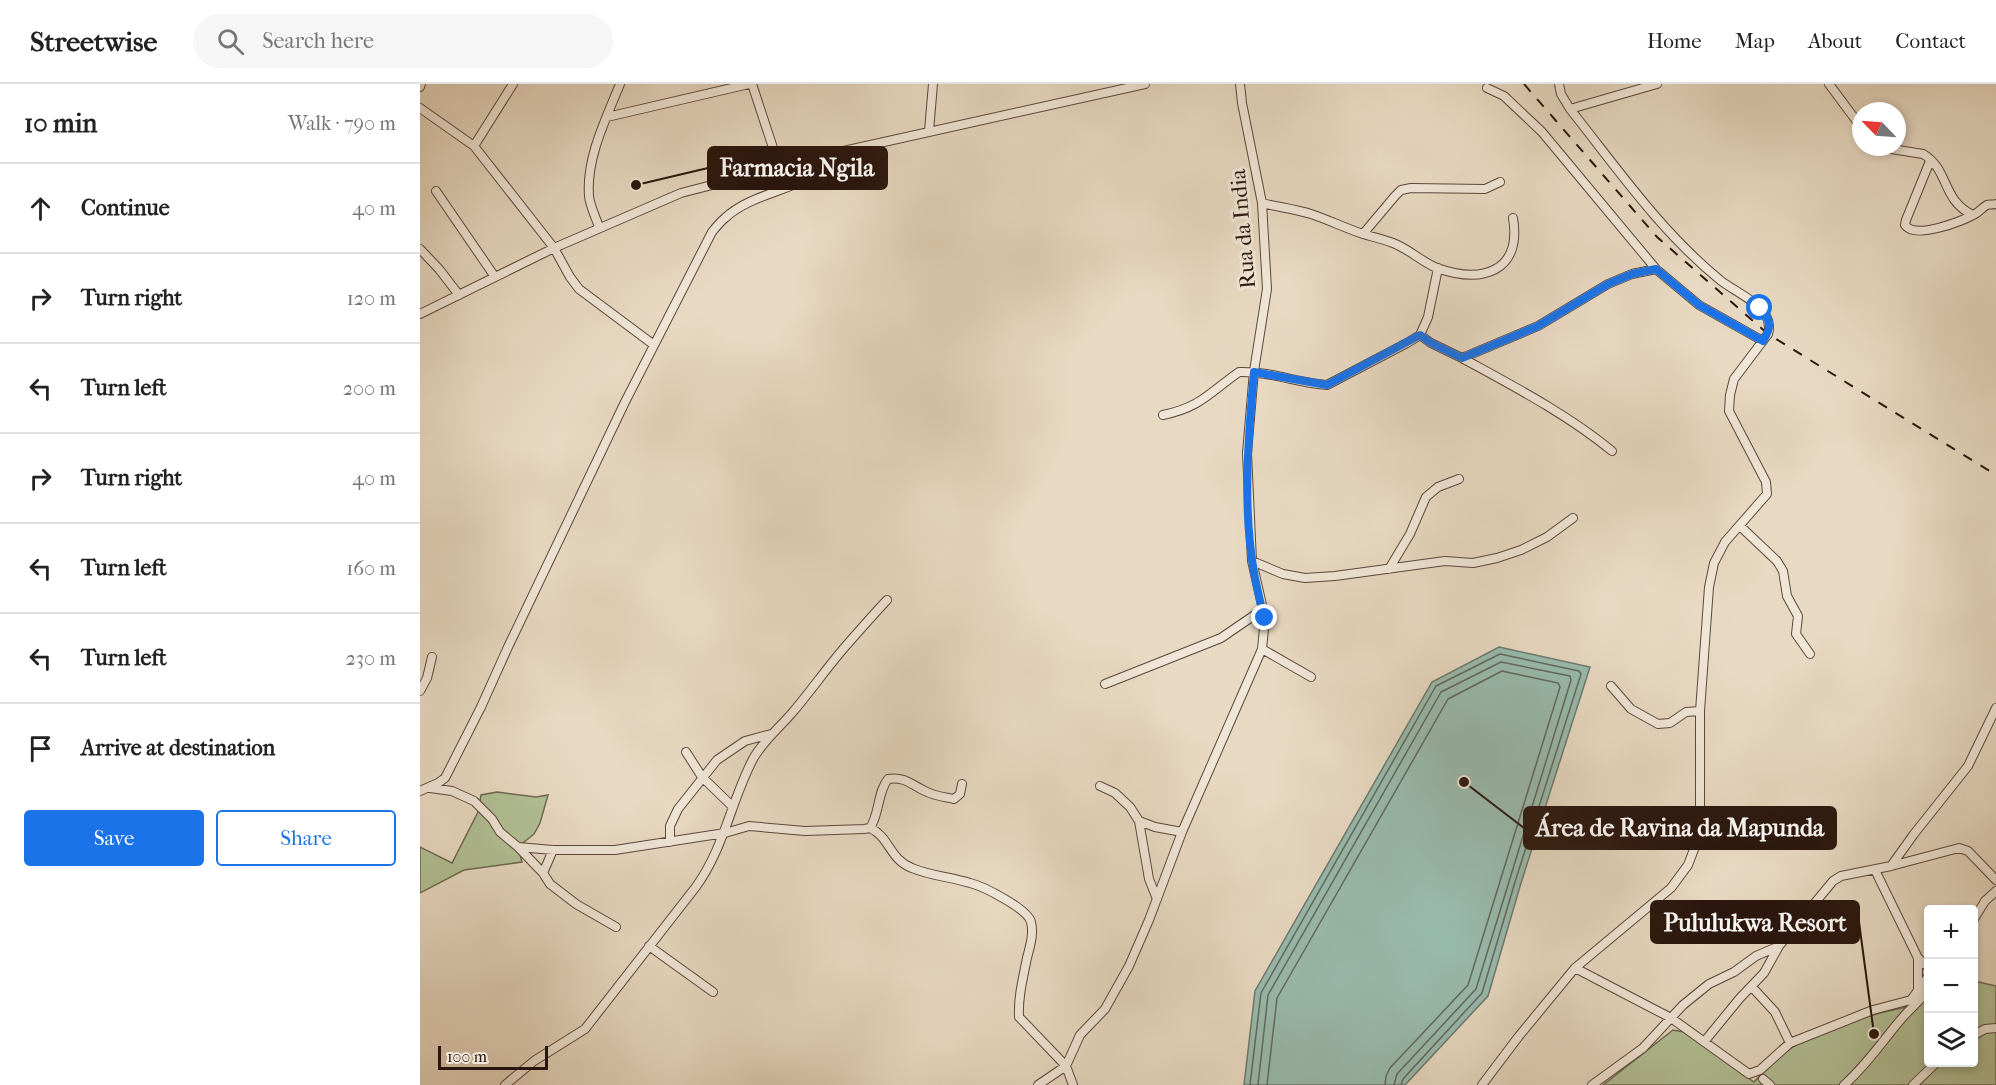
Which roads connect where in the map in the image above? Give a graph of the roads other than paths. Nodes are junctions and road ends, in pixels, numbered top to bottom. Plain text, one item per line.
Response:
1 (513, 84) edge
2 (620, 84) edge
3 (750, 84) edge
4 (933, 84) edge
5 (1145, 84) edge
6 (1239, 84) edge
7 (1559, 84) edge
8 (1657, 84) edge
9 (1829, 84) edge
10 (1487, 88) dead end
11 (420, 108) edge
12 (1570, 109) junction
13 (1852, 115) edge
14 (607, 117) junction
15 (929, 131) junction
16 (474, 146) junction
17 (1906, 151) edge
18 (839, 152) junction
19 (1930, 161) junction
20 (779, 166) junction
21 (1500, 182) dead end
22 (436, 190) dead end
23 (1262, 203) junction
24 (1996, 204) edge
25 (1973, 215) junction
26 (1513, 218) dead end
27 (599, 228) junction
28 (1363, 234) junction
29 (554, 248) junction
30 (420, 249) edge
31 (1438, 268) junction
32 (1656, 269) junction
33 (495, 277) junction
34 (459, 295) junction
35 (420, 314) edge
36 (1420, 335) junction
37 (1763, 341) junction
38 (654, 345) junction
39 (1462, 358) junction
40 (1254, 372) junction
41 (1162, 415) dead end
42 (1612, 451) dead end
43 (1459, 479) dead end
44 (1573, 518) dead end
45 (1740, 526) junction
46 (1252, 561) junction
47 (1389, 569) junction
48 (887, 600) dead end
49 (1262, 610) junction
50 (1262, 649) junction
51 (1810, 654) dead end
52 (432, 657) dead end
53 (1311, 678) dead end
54 (1105, 684) dead end
55 (1611, 686) dead end
56 (420, 691) edge
57 (1996, 708) edge
58 (1700, 711) junction
59 (771, 734) junction
60 (686, 752) dead end
61 (702, 777) junction
62 (962, 784) dead end
63 (1100, 786) dead end
64 (422, 788) edge
65 (732, 806) junction
66 (1139, 821) junction
67 (870, 828) junction
68 (1182, 832) junction
69 (725, 833) junction
70 (670, 842) junction
71 (518, 847) junction
72 (553, 850) junction
73 (1891, 866) junction
74 (1875, 870) junction
75 (543, 873) junction
76 (1996, 880) edge
77 (1996, 891) edge
78 (1157, 899) junction
79 (1978, 912) edge
80 (616, 927) dead end
81 (649, 946) junction
82 (1779, 946) junction
83 (1918, 958) junction
84 (1924, 963) edge
85 (1575, 968) junction
86 (1924, 983) edge
87 (1752, 987) junction
88 (1918, 991) junction
89 (713, 992) dead end
90 (1924, 996) edge
91 (1671, 1018) junction
92 (1996, 1028) edge
93 (1978, 1033) edge
94 (1704, 1042) junction
95 (1790, 1043) junction
96 (1066, 1066) junction
97 (1932, 1067) edge
98 (505, 1085) edge
99 (1038, 1085) edge
100 (1073, 1085) edge
101 (1482, 1085) edge
102 (1592, 1085) edge
103 (1844, 1085) edge
104 (1913, 1085) edge

1 - 16 street
2 - 14 street
3 - 14 street
3 - 20 street
4 - 15 street
5 - 15 street
6 - 23 street, Rua da India
7 - 12 street
8 - 12 street
9 - 13 street
10 - 32 street
11 - 16 street
12 - 37 street
14 - 27 street
15 - 18 street
16 - 29 street
17 - 19 street
18 - 20 street
18 - 38 street
19 - 25 street
19 - 25 street
20 - 27 street
21 - 28 street
22 - 33 street
23 - 28 street
23 - 40 street, Rua da India
24 - 25 street
26 - 31 street
27 - 29 street
28 - 31 street
29 - 33 street
29 - 38 street
30 - 34 street
31 - 36 street
32 - 37 street
32 - 39 street
33 - 34 street
34 - 35 street
36 - 39 street
36 - 40 street
37 - 45 street
38 - 64 street
39 - 42 street
40 - 41 street
40 - 46 street, Rua da India
43 - 47 street
44 - 47 street
45 - 51 street
45 - 58 street
46 - 47 street
46 - 49 street, Rua da India
48 - 59 street
49 - 50 street, Rua da India
49 - 54 street
50 - 53 street
50 - 68 street, Rua da India
52 - 56 street
55 - 58 street
57 - 73 street
58 - 85 street
59 - 61 street
59 - 65 street
60 - 61 street
61 - 65 street
61 - 70 street
62 - 67 street
63 - 66 street
64 - 71 street
65 - 69 street
66 - 68 street
66 - 78 street
67 - 69 street
67 - 96 street
68 - 78 street, Rua da India
69 - 70 street
69 - 81 street
70 - 72 street
71 - 72 street
71 - 75 street
72 - 75 street
73 - 74 street
73 - 76 street
74 - 82 street
74 - 83 street
75 - 80 street
77 - 79 street
78 - 96 street, Rua da India
81 - 89 street
81 - 98 street
82 - 87 street
82 - 91 street
83 - 84 street
83 - 88 street
85 - 91 street
85 - 101 street
86 - 88 street
87 - 94 street
87 - 95 street
88 - 95 street
90 - 103 street
91 - 94 street
91 - 102 street
92 - 93 street
94 - 95 street
96 - 99 street
96 - 100 street
97 - 104 street

